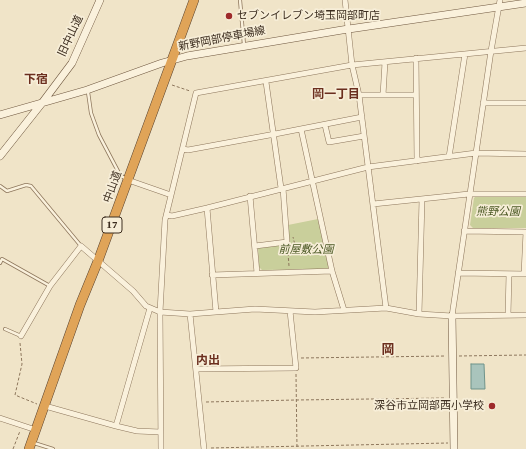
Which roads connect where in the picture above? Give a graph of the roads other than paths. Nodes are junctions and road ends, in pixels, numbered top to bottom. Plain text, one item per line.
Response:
1 (100, 0) edge
2 (194, 0) edge
3 (240, 0) edge
4 (345, 0) edge
5 (499, 3) edge
6 (526, 3) edge
7 (347, 29) junction
8 (244, 46) junction
9 (526, 48) edge
10 (491, 51) junction
11 (465, 54) junction
12 (416, 58) junction
13 (171, 60) junction
14 (385, 62) junction
15 (352, 65) junction
16 (266, 82) junction
17 (87, 90) junction
18 (359, 95) junction
19 (383, 95) junction
20 (416, 95) junction
21 (42, 103) junction
22 (483, 103) junction
23 (526, 103) edge
24 (0, 115) edge
25 (362, 117) junction
26 (325, 124) junction
27 (300, 129) junction
28 (274, 134) junction
29 (364, 136) junction
30 (183, 150) junction
31 (476, 153) junction
32 (526, 154) edge
33 (0, 156) edge
34 (449, 157) junction
35 (417, 161) junction
36 (368, 167) junction
37 (128, 180) junction
38 (311, 181) junction
39 (0, 186) edge
40 (282, 188) junction
41 (469, 194) junction
42 (526, 194) edge
43 (171, 195) junction
44 (250, 196) junction
45 (422, 199) junction
46 (373, 204) junction
47 (207, 208) junction
48 (166, 215) junction
49 (464, 231) junction
50 (526, 232) edge
51 (81, 246) junction
52 (255, 246) junction
53 (98, 261) junction
54 (0, 263) edge
55 (332, 271) junction
56 (257, 273) junction
57 (458, 273) junction
58 (509, 274) junction
59 (525, 274) edge
60 (212, 275) junction
61 (50, 286) junction
62 (150, 308) junction
63 (386, 308) junction
64 (344, 310) junction
65 (290, 311) junction
66 (160, 312) junction
67 (216, 312) junction
68 (190, 314) junction
69 (419, 314) junction
70 (526, 315) edge
71 (452, 316) junction
72 (508, 316) junction
73 (5, 329) dead end
74 (22, 336) joint
75 (196, 369) junction
76 (45, 406) junction
77 (0, 418) edge
78 (116, 426) junction
79 (36, 430) junction
80 (160, 432) junction
81 (31, 446) edge
82 (454, 446) edge
83 (53, 449) edge
84 (161, 449) edge
85 (204, 449) edge

1 - 21 main road, 旧中山道
2 - 13 highway, 中山道 / 17
3 - 8 lane
4 - 7 street
5 - 6 main road, 新野岡部停車場線
5 - 7 main road, 新野岡部停車場線
5 - 10 street
7 - 8 main road, 新野岡部停車場線
7 - 15 street
8 - 13 main road, 新野岡部停車場線
9 - 10 street
10 - 11 street
10 - 22 street
11 - 12 street
11 - 34 street
12 - 14 street
12 - 20 street
13 - 17 main road, 新野岡部停車場線
13 - 37 highway, 中山道 / 17
14 - 15 street
14 - 19 street
15 - 16 street
15 - 18 street
16 - 28 street
16 - 30 street
17 - 21 main road, 新野岡部停車場線
17 - 37 lane
18 - 19 street
18 - 25 street
19 - 20 street
20 - 35 street
21 - 24 main road, 新野岡部停車場線
21 - 33 main road, 旧中山道
22 - 23 street
22 - 31 street
25 - 26 street
25 - 29 street
26 - 27 street
26 - 29 street
27 - 28 street
27 - 38 street
28 - 30 street
28 - 40 street
29 - 36 street
30 - 43 street
31 - 32 street
31 - 34 street
31 - 41 street
34 - 35 street
35 - 36 street
36 - 38 street
36 - 46 street
37 - 43 street
37 - 53 highway, 中山道 / 17
38 - 40 street
38 - 55 street
39 - 51 lane
40 - 44 street
40 - 52 street
41 - 42 street
41 - 45 street
41 - 49 street
43 - 48 street
44 - 47 street
44 - 52 street
45 - 46 street
45 - 69 street
46 - 63 street
47 - 48 street
47 - 60 street
48 - 66 street
49 - 50 street
49 - 57 street
50 - 59 street
51 - 53 street
51 - 61 street
52 - 56 street
53 - 62 street
53 - 76 highway, 中山道 / 17
54 - 61 lane
55 - 56 street
55 - 64 street
56 - 60 street
57 - 58 street
57 - 71 street
58 - 59 street
58 - 72 street
60 - 67 street
61 - 74 street
62 - 66 street
62 - 78 street
63 - 64 street
63 - 69 street
64 - 65 street
65 - 67 street
65 - 75 street
66 - 68 street
66 - 80 street
67 - 68 street
68 - 75 street
69 - 71 street
70 - 72 street
71 - 72 street
71 - 82 main road
73 - 74 lane
75 - 85 street
76 - 78 street
76 - 79 highway, 中山道 / 17
77 - 79 street
78 - 80 street
79 - 81 highway, 中山道 / 17
80 - 84 street
81 - 83 lane

